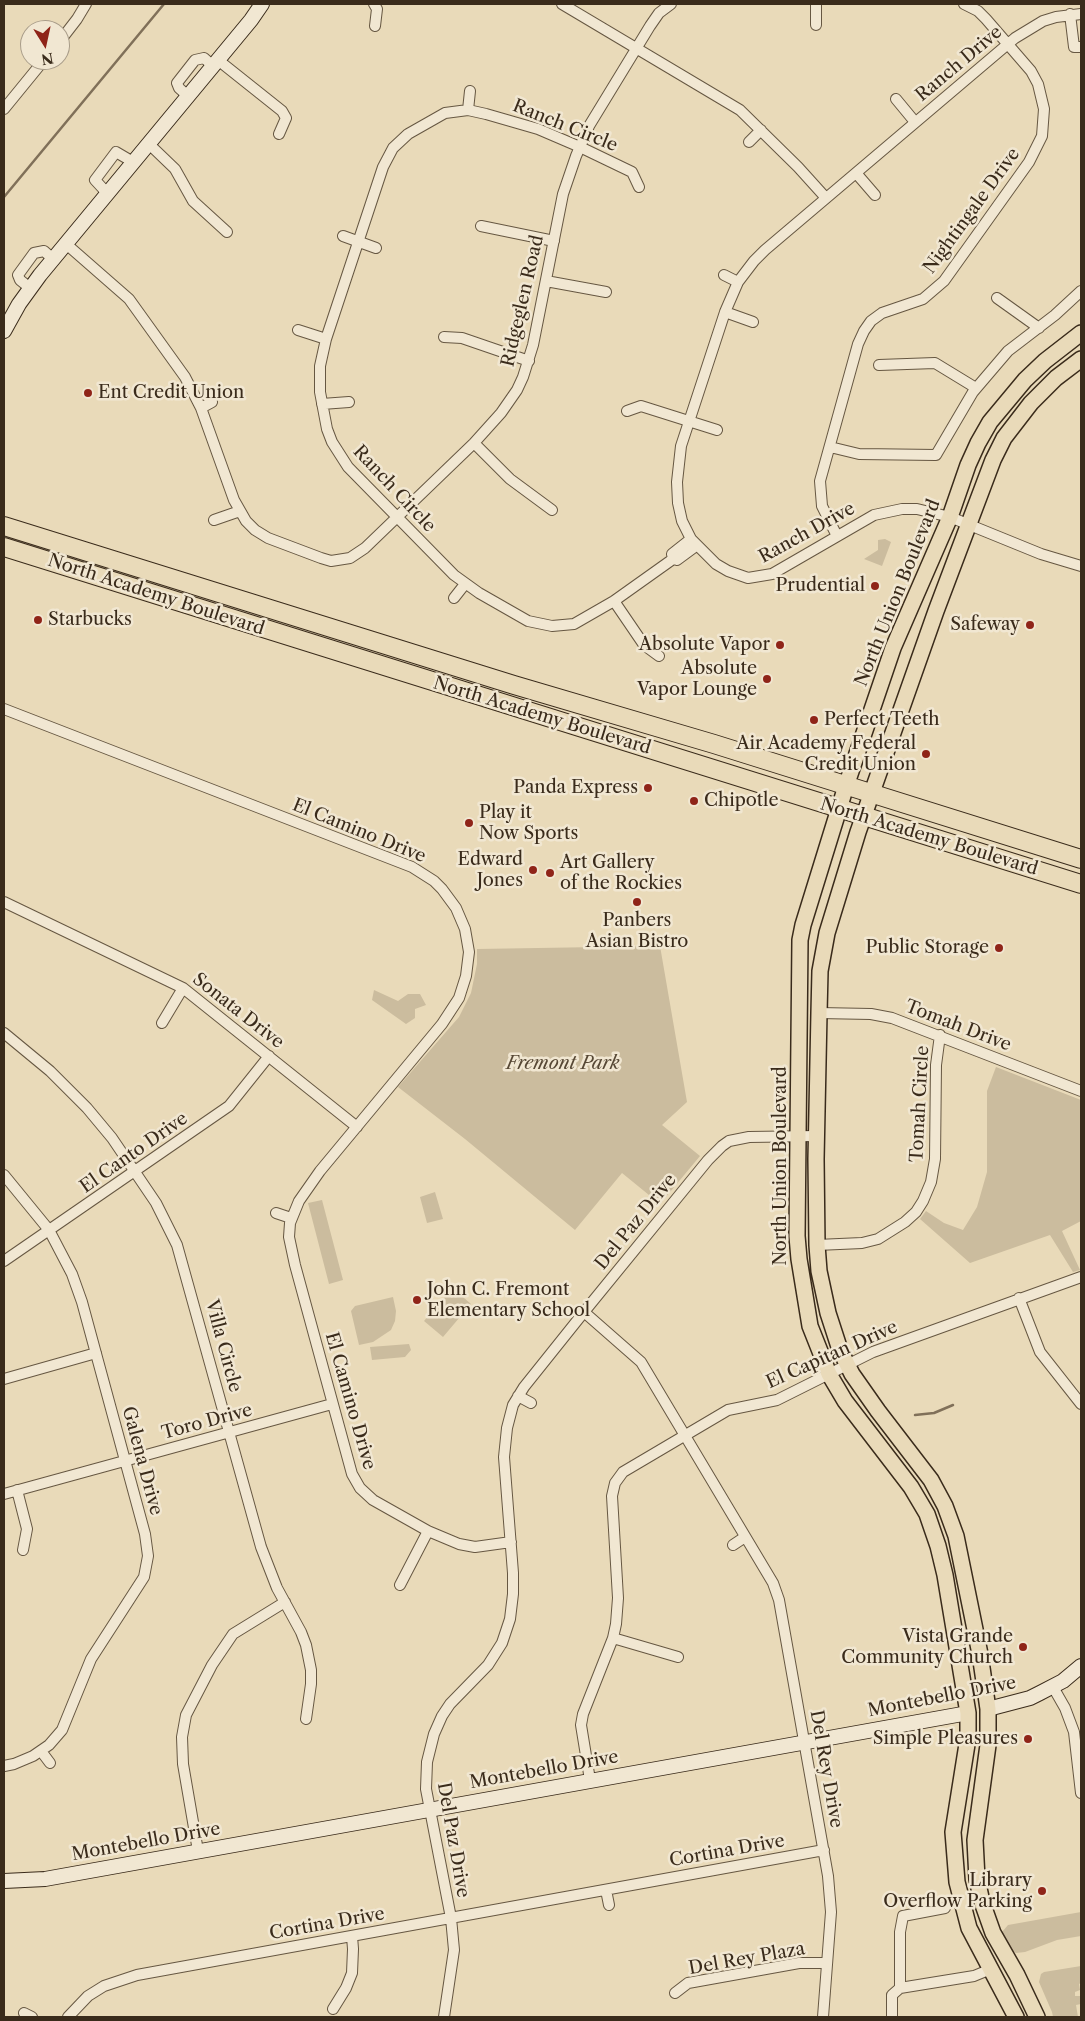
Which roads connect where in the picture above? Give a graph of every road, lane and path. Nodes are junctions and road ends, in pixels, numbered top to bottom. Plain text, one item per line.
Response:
1 (86, 4) edge
2 (262, 4) edge
3 (374, 4) edge
4 (562, 4) edge
5 (671, 4) edge
6 (816, 4) edge
7 (968, 5) edge
8 (1070, 14) junction
9 (1081, 14) edge
10 (816, 24) dead end
11 (375, 26) dead end
12 (70, 28) edge
13 (1008, 44) junction
14 (637, 47) junction
15 (1081, 47) edge
16 (216, 63) junction
17 (36, 70) edge
18 (470, 91) dead end
19 (896, 99) dead end
20 (292, 107) dead end
21 (4, 109) edge
22 (468, 110) junction
23 (282, 111) junction
24 (915, 122) junction
25 (761, 130) junction
26 (279, 134) dead end
27 (749, 142) dead end
28 (149, 144) junction
29 (580, 147) junction
30 (133, 162) junction
31 (856, 173) junction
32 (639, 187) dead end
33 (107, 193) junction
34 (875, 195) dead end
35 (826, 198) junction
36 (481, 226) dead end
37 (227, 232) dead end
38 (342, 236) dead end
39 (554, 241) junction
40 (359, 242) junction
41 (65, 243) junction
42 (376, 248) dead end
43 (724, 275) dead end
44 (546, 281) junction
45 (738, 282) junction
46 (1081, 291) edge
47 (606, 292) dead end
48 (997, 298) dead end
49 (725, 312) junction
50 (753, 322) dead end
51 (1039, 328) junction
52 (298, 330) dead end
53 (4, 331) edge
54 (1081, 333) edge
55 (444, 337) dead end
56 (326, 339) junction
57 (1081, 359) edge
58 (529, 361) junction
59 (879, 365) dead end
60 (976, 388) junction
61 (212, 402) dead end
62 (349, 402) dead end
63 (322, 404) junction
64 (201, 408) junction
65 (626, 411) dead end
66 (688, 422) junction
67 (717, 430) dead end
68 (474, 443) junction
69 (830, 447) junction
70 (240, 510) junction
71 (552, 510) dead end
72 (397, 517) junction
73 (950, 517) junction
74 (214, 520) dead end
75 (968, 525) junction
76 (4, 526) edge
77 (837, 536) junction
78 (694, 543) junction
79 (4, 547) edge
80 (1081, 566) edge
81 (465, 584) junction
82 (454, 598) dead end
83 (614, 601) junction
84 (659, 656) dead end
85 (4, 710) edge
86 (846, 786) junction
87 (871, 794) junction
88 (839, 808) junction
89 (864, 816) junction
90 (1081, 859) edge
91 (1081, 884) edge
92 (4, 902) edge
93 (183, 988) junction
94 (819, 1013) junction
95 (162, 1023) dead end
96 (4, 1032) edge
97 (940, 1035) junction
98 (269, 1056) junction
99 (1081, 1091) edge
100 (357, 1127) junction
101 (798, 1136) junction
102 (816, 1136) junction
103 (136, 1172) junction
104 (4, 1175) edge
105 (276, 1213) dead end
106 (291, 1218) junction
107 (49, 1230) junction
108 (817, 1246) junction
109 (4, 1261) edge
110 (1081, 1277) edge
111 (1019, 1298) junction
112 (584, 1312) junction
113 (96, 1353) junction
114 (846, 1364) junction
115 (829, 1374) junction
116 (4, 1378) edge
117 (518, 1396) junction
118 (531, 1403) dead end
119 (332, 1404) junction
120 (1081, 1404) edge
121 (230, 1432) junction
122 (685, 1435) junction
123 (126, 1461) junction
124 (17, 1490) junction
125 (4, 1494) edge
126 (428, 1531) junction
127 (745, 1537) junction
128 (511, 1542) junction
129 (734, 1545) dead end
130 (23, 1550) dead end
131 (400, 1585) dead end
132 (285, 1602) junction
133 (613, 1638) junction
134 (678, 1657) dead end
135 (1081, 1666) edge
136 (1053, 1687) junction
137 (988, 1709) junction
138 (968, 1714) junction
139 (306, 1719) dead end
140 (805, 1742) junction
141 (41, 1751) junction
142 (50, 1763) dead end
143 (4, 1766) edge
144 (590, 1780) junction
145 (1081, 1793) edge
146 (430, 1810) junction
147 (824, 1850) junction
148 (198, 1851) junction
149 (4, 1881) edge
150 (606, 1890) junction
151 (609, 1905) dead end
152 (945, 1908) dead end
153 (450, 1918) junction
154 (970, 1928) junction
155 (352, 1936) junction
156 (827, 1963) junction
157 (991, 1970) junction
158 (1017, 1976) junction
159 (900, 1988) junction
160 (675, 1993) dead end
161 (333, 2010) dead end
162 (68, 2017) edge
163 (444, 2017) edge
164 (823, 2017) edge
165 (892, 2017) edge
166 (1016, 2017) edge
167 (1037, 2017) edge

1 - 12 street
2 - 16 street
3 - 11 street
4 - 14 street
5 - 14 street, Ridgeglen Road
6 - 10 street
7 - 13 street
8 - 9 street, Ranch Drive
8 - 13 street, Ranch Drive
8 - 15 street
13 - 24 street, Ranch Drive
13 - 69 street, Nightingale Drive
14 - 25 street
14 - 29 street, Ridgeglen Road
16 - 23 street
16 - 28 street
17 - 21 street
18 - 22 street
19 - 24 street, Ranch Drive
20 - 23 street
22 - 29 street, Ranch Circle
22 - 40 street, Ranch Circle
23 - 26 street
24 - 31 street, Ranch Drive
25 - 27 street
25 - 35 street
28 - 30 street
28 - 37 street
29 - 32 street, Ranch Circle
29 - 39 street, Ridgeglen Road
30 - 33 street
30 - 33 street
31 - 34 street
31 - 35 street, Ranch Drive
33 - 41 street
35 - 45 street, Ranch Drive
36 - 39 street
38 - 40 street
39 - 44 street, Ridgeglen Road
40 - 42 street
40 - 56 street, Ranch Circle
41 - 53 street
41 - 64 street, Ridgeglen Road
43 - 45 street
44 - 47 street
44 - 58 street, Ridgeglen Road
45 - 49 street, Ranch Drive
46 - 51 street
48 - 51 street
49 - 50 street
49 - 66 street, Ranch Drive
51 - 60 street
52 - 56 street
54 - 73 main road, North Union Boulevard
55 - 58 street
56 - 63 street, Ranch Circle
57 - 75 main road, North Union Boulevard
58 - 68 street, Ridgeglen Road
59 - 60 street
60 - 69 street
61 - 64 street
62 - 63 street
63 - 72 street, Ranch Circle
64 - 70 street, Ridgeglen Road
65 - 66 street
66 - 67 street
66 - 78 street, Ranch Drive
68 - 71 street
68 - 72 street, Ridgeglen Road
69 - 77 street, Nightingale Drive
70 - 72 street, Ridgeglen Road
70 - 74 street
72 - 81 street, Ranch Circle
73 - 75 street, Ranch Drive
73 - 77 street, Ranch Drive
73 - 86 main road, North Union Boulevard
75 - 80 street, Ranch Drive
75 - 87 main road, North Union Boulevard
76 - 86 highway, North Academy Boulevard
77 - 78 street, Ranch Drive
78 - 83 street, Ranch Circle
79 - 88 highway, North Academy Boulevard
81 - 82 street
81 - 83 street, Ranch Circle
83 - 84 street
85 - 100 street, El Camino Drive
86 - 87 highway, North Academy Boulevard
86 - 88 main road, North Union Boulevard
87 - 89 main road, North Union Boulevard
87 - 90 highway, North Academy Boulevard
88 - 89 highway, North Academy Boulevard
88 - 101 main road, North Union Boulevard
89 - 91 highway, North Academy Boulevard
89 - 94 main road, North Union Boulevard
92 - 93 street, Sonata Drive
93 - 95 street
93 - 98 street, Sonata Drive
94 - 97 street, Tomah Drive
94 - 102 main road, North Union Boulevard
96 - 103 street, Villa Circle
97 - 99 street, Tomah Drive
97 - 108 street, Tomah Circle
98 - 100 street, Sonata Drive
98 - 103 street, El Canto Drive
100 - 106 street, El Camino Drive
101 - 102 street, Del Paz Drive
101 - 112 street, Del Paz Drive
101 - 115 main road, North Union Boulevard
102 - 108 main road, North Union Boulevard
103 - 107 street, El Canto Drive
103 - 121 street, Villa Circle
104 - 107 street, Galena Drive
105 - 106 street
106 - 119 street, El Camino Drive
107 - 109 street, El Canto Drive
107 - 113 street, Galena Drive
108 - 114 main road, North Union Boulevard
110 - 111 street, El Capitan Drive
111 - 114 street, El Capitan Drive
111 - 120 street
112 - 117 street, Del Paz Drive
112 - 122 street, Del Rey Drive
113 - 116 street
113 - 123 street, Galena Drive
114 - 115 street, El Capitan Drive
114 - 137 main road, North Union Boulevard
115 - 122 street, El Capitan Drive
115 - 138 main road, North Union Boulevard
117 - 118 street
117 - 128 street, Del Paz Drive
119 - 121 street, Toro Drive
119 - 126 street, El Camino Drive
121 - 123 street, Toro Drive
121 - 132 street, Villa Circle
122 - 127 street, Del Rey Drive
122 - 133 street, El Capitan Drive
123 - 124 street, Toro Drive
123 - 141 street, Galena Drive
124 - 125 street, Toro Drive
124 - 130 street
126 - 128 street, El Camino Drive
126 - 131 street
127 - 129 street
127 - 140 street, Del Rey Drive
128 - 146 street, Del Paz Drive
132 - 139 street, Villa Circle
132 - 148 street
133 - 134 street
133 - 144 street, El Capitan Drive
135 - 136 street, Montebello Drive
136 - 137 street, Montebello Drive
136 - 145 street
137 - 138 street, Montebello Drive
137 - 158 main road, North Union Boulevard
138 - 140 street, Montebello Drive
138 - 154 main road, North Union Boulevard
140 - 144 street, Montebello Drive
140 - 147 street, Del Rey Drive
141 - 142 street
141 - 143 street, Galena Drive
144 - 146 street, Montebello Drive
146 - 148 street, Montebello Drive
146 - 153 street, Del Paz Drive
147 - 150 street, Cortina Drive
147 - 156 street, Del Rey Drive
148 - 149 street, Montebello Drive
150 - 151 street
150 - 153 street, Cortina Drive
152 - 159 street
153 - 155 street, Cortina Drive
153 - 163 street, Del Paz Drive
154 - 157 main road, North Union Boulevard
154 - 158 main road
155 - 161 street
155 - 162 street, Cortina Drive
156 - 160 street, Del Rey Plaza
156 - 164 street, Del Rey Drive
157 - 159 street
157 - 166 main road, North Union Boulevard
158 - 167 main road, North Union Boulevard
159 - 165 street

